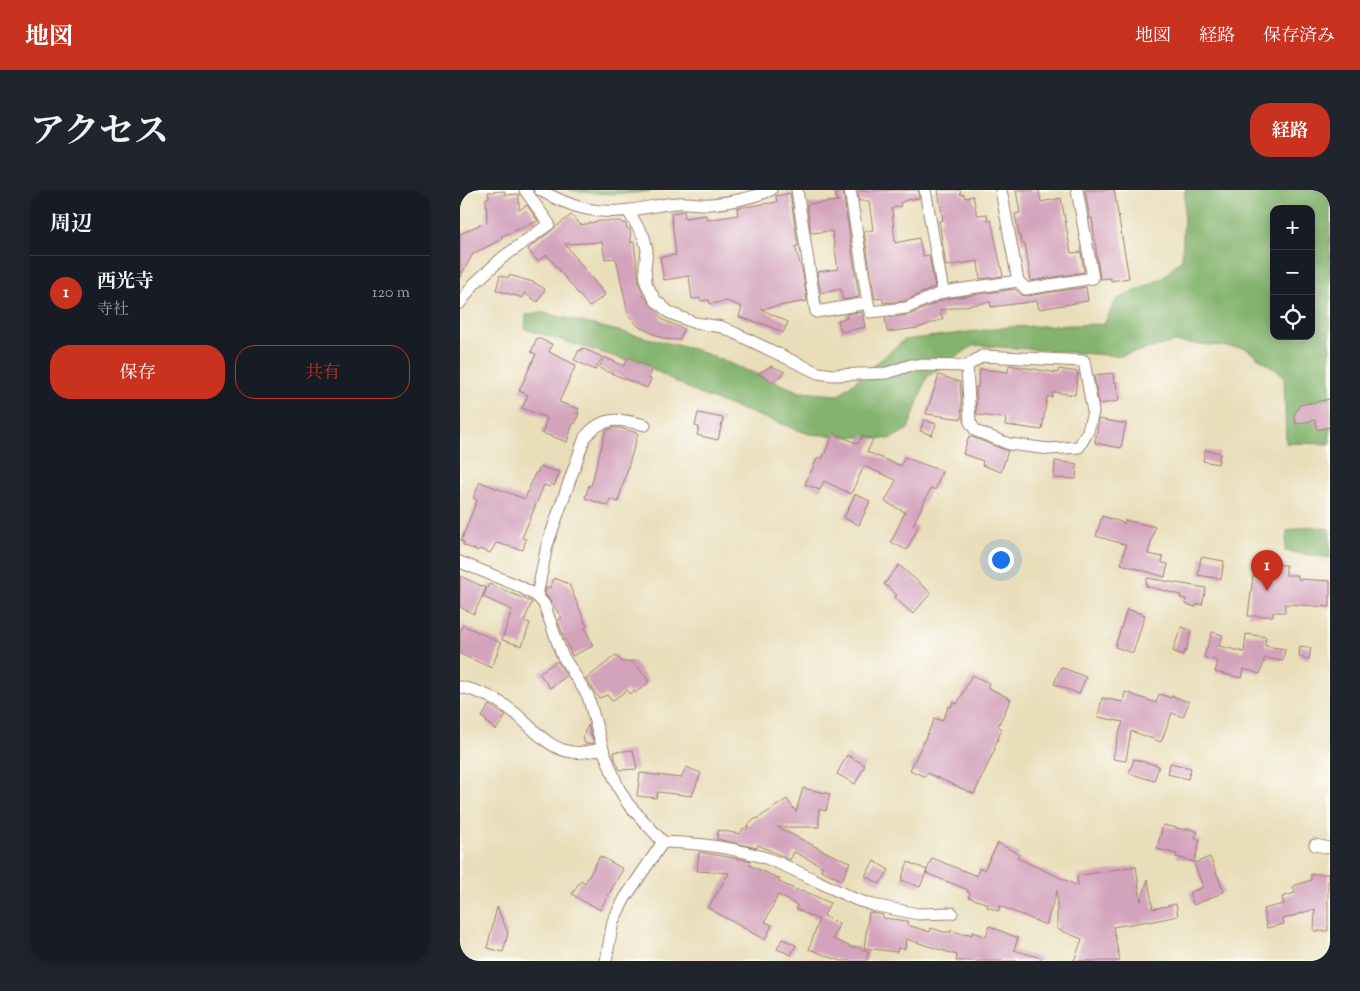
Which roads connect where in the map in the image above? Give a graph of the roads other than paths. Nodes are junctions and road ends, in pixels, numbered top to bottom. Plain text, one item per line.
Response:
1 (525, 190) edge
2 (540, 190) edge
3 (771, 190) edge
4 (797, 190) edge
5 (850, 190) edge
6 (925, 190) edge
7 (1001, 190) edge
8 (1077, 190) edge
9 (628, 210) junction
10 (1018, 281) junction
11 (943, 292) junction
12 (460, 303) edge
13 (868, 303) junction
14 (967, 366) junction
15 (646, 425) dead end
16 (460, 562) edge
17 (537, 596) junction
18 (460, 687) edge
19 (603, 749) junction
20 (663, 842) junction
21 (1315, 846) dead end
22 (1330, 848) edge
23 (952, 913) dead end
24 (606, 961) edge

1 - 12 street
2 - 9 street
3 - 9 street
4 - 13 street
5 - 13 street
6 - 11 street
7 - 10 street
8 - 10 street
9 - 14 street
10 - 11 street
11 - 13 street
14 - 14 street
15 - 17 street
16 - 17 street
17 - 19 street
18 - 19 street
19 - 20 street
20 - 23 street
20 - 24 street
21 - 22 street

